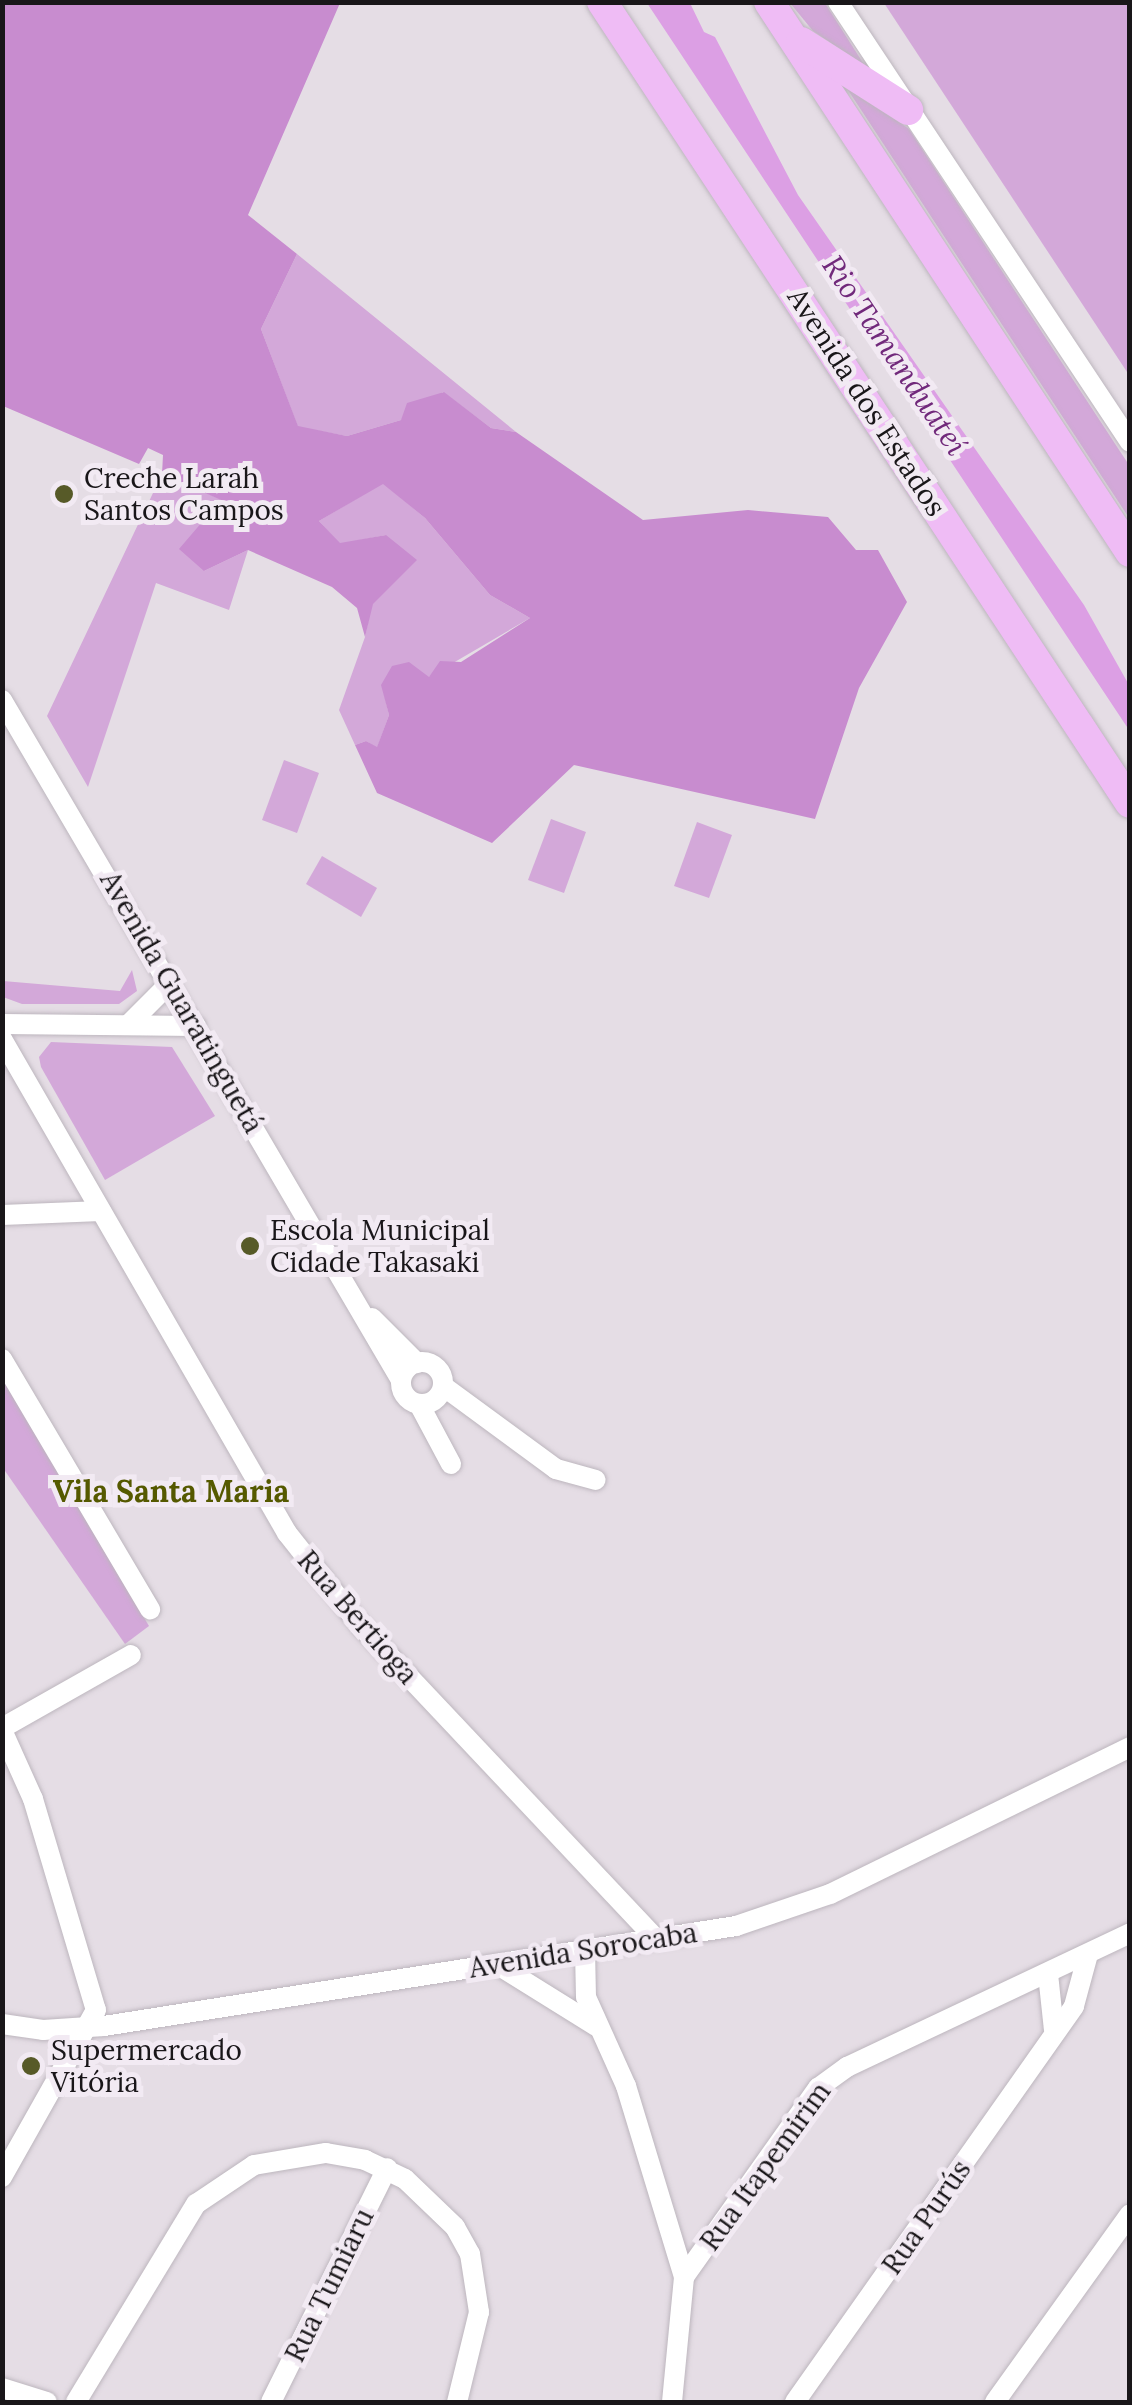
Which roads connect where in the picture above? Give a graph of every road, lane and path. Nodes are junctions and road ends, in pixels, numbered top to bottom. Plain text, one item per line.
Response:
1 (602, 2) edge
2 (770, 2) edge
3 (838, 2) edge
4 (794, 38) junction
5 (908, 110) junction
6 (1130, 442) edge
7 (1130, 552) edge
8 (2, 700) edge
9 (1130, 803) edge
10 (171, 982) junction
11 (2, 1024) edge
12 (129, 1024) junction
13 (196, 1026) junction
14 (2, 1040) edge
15 (101, 1210) junction
16 (2, 1215) edge
17 (360, 1306) junction
18 (2, 1360) edge
19 (417, 1363) junction
20 (402, 1380) junction
21 (443, 1386) junction
22 (420, 1404) junction
23 (451, 1464) dead end
24 (596, 1480) dead end
25 (150, 1609) dead end
26 (131, 1655) dead end
27 (2, 1729) edge
28 (1130, 1746) edge
29 (1130, 1933) edge
30 (656, 1940) junction
31 (586, 1950) junction
32 (1088, 1954) junction
33 (496, 1964) junction
34 (1048, 1974) junction
35 (2, 2024) edge
36 (86, 2028) junction
37 (1054, 2030) junction
38 (603, 2032) junction
39 (387, 2168) junction
40 (2, 2177) edge
41 (1130, 2214) edge
42 (684, 2277) junction
43 (2, 2388) edge
44 (47, 2402) edge
45 (76, 2402) edge
46 (272, 2402) edge
47 (457, 2402) edge
48 (672, 2402) edge
49 (795, 2402) edge
50 (995, 2402) edge

1 - 9 highway, Avenida dos Estados
2 - 4 highway
3 - 5 street
4 - 5 highway
4 - 7 highway
5 - 6 street
8 - 10 street, Avenida Guaratinguetá
10 - 12 street
10 - 13 street, Avenida Guaratinguetá
11 - 12 street
12 - 13 street
13 - 17 street, Avenida Guaratinguetá
14 - 15 street, Rua Bertioga
15 - 16 street
15 - 30 street, Rua Bertioga
17 - 19 street, Avenida Guaratinguetá
17 - 20 street, Avenida Guaratinguetá
18 - 25 street
19 - 20 street
19 - 21 street
20 - 22 street
21 - 22 street
21 - 24 street
22 - 23 street
26 - 27 street
27 - 36 street
28 - 30 street, Avenida Sorocaba
29 - 32 street, Rua Itapemirim
30 - 31 street, Avenida Sorocaba
31 - 33 street, Avenida Sorocaba
31 - 38 street
32 - 34 street, Rua Itapemirim
32 - 37 street, Rua Purús
33 - 36 street, Avenida Sorocaba
33 - 38 street
34 - 37 street
34 - 42 street, Rua Itapemirim
35 - 36 street, Avenida Sorocaba
36 - 40 street
37 - 49 street, Rua Purús
38 - 42 street
39 - 45 street
39 - 46 street, Rua Tumiaru
39 - 47 street
41 - 50 street
42 - 48 street, Rua Itapemirim
43 - 44 street

